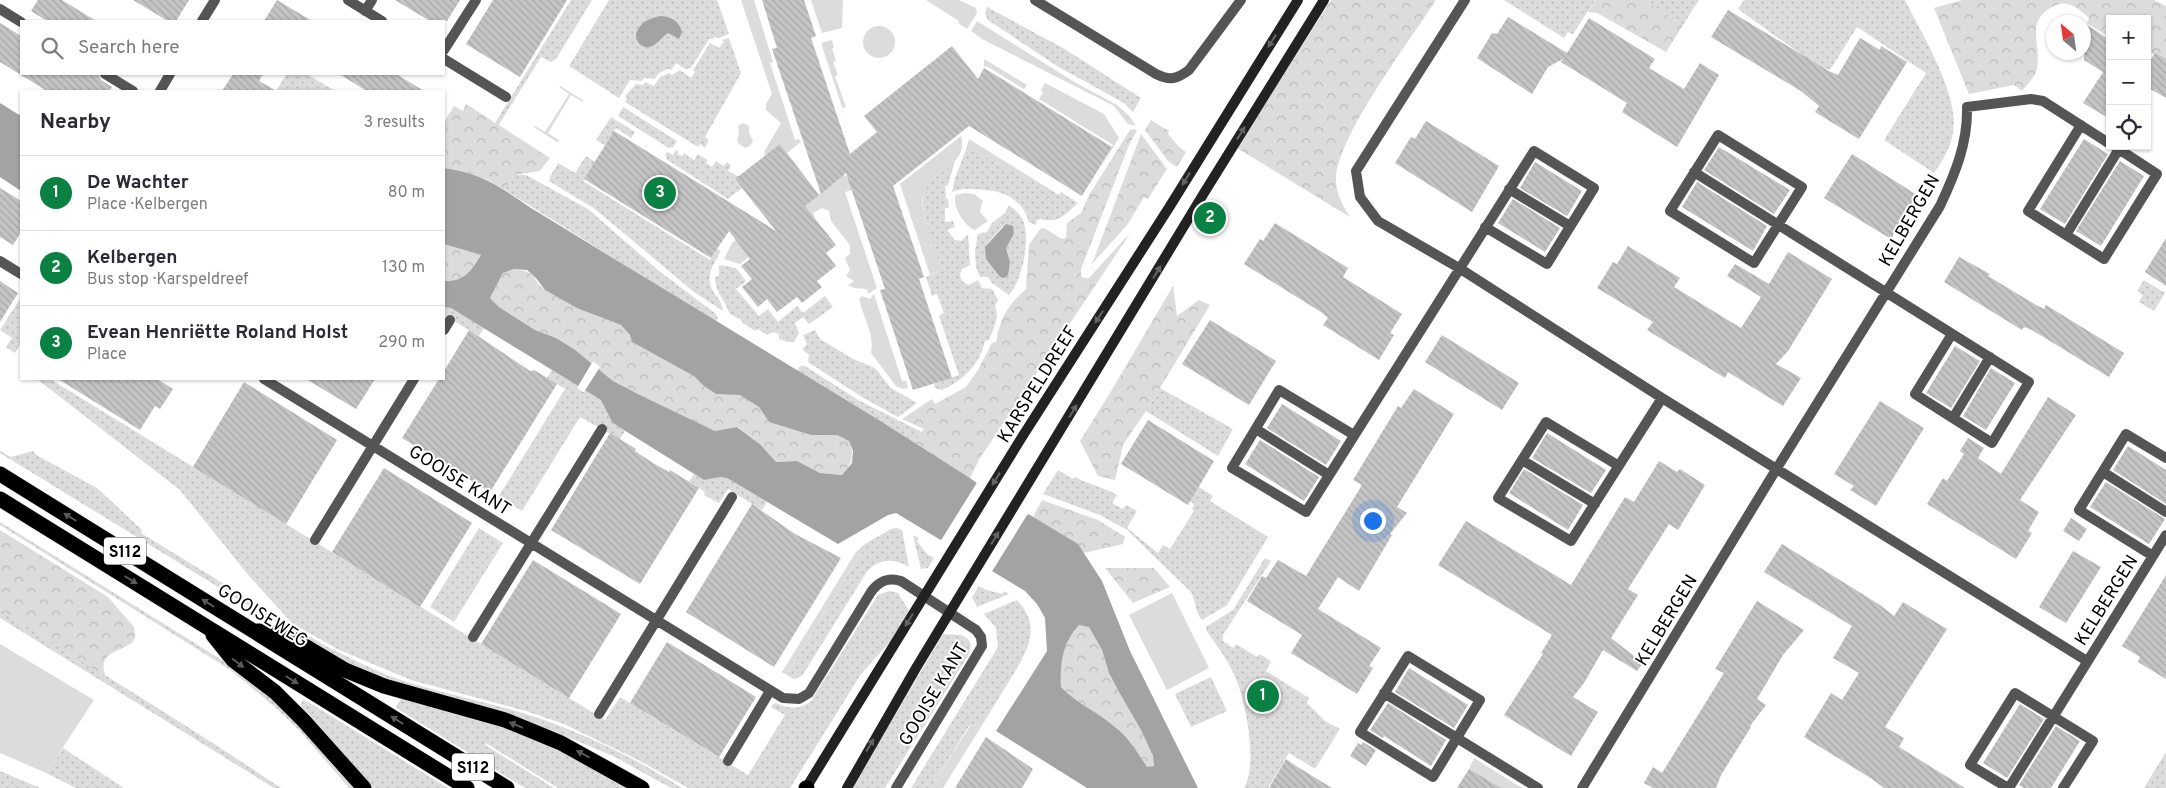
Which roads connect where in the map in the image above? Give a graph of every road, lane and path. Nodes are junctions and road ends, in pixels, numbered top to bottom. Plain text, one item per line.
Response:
1 (215, 0) edge
2 (348, 0) edge
3 (372, 0) edge
4 (476, 0) edge
5 (1035, 0) edge
6 (1241, 0) edge
7 (1298, 0) edge
8 (1324, 0) edge
9 (1465, 0) edge
10 (0, 9) edge
11 (365, 11) junction
12 (203, 20) edge
13 (380, 20) edge
14 (20, 21) edge
15 (445, 48) edge
16 (445, 60) edge
17 (107, 75) edge
18 (169, 75) edge
19 (131, 90) edge
20 (161, 90) edge
21 (506, 97) dead end
22 (2081, 125) junction
23 (2106, 141) edge
24 (2112, 150) edge
25 (2120, 150) edge
26 (1694, 172) junction
27 (1509, 189) junction
28 (1778, 224) junction
29 (1570, 226) junction
30 (1485, 227) junction
31 (2066, 235) junction
32 (0, 261) edge
33 (1459, 268) junction
34 (20, 273) edge
35 (1886, 291) junction
36 (450, 320) dead end
37 (445, 328) edge
38 (1952, 334) junction
39 (1990, 357) junction
40 (266, 380) edge
41 (413, 380) edge
42 (1662, 398) junction
43 (1953, 418) junction
44 (602, 429) dead end
45 (1256, 429) junction
46 (1354, 435) junction
47 (372, 445) junction
48 (2166, 458) edge
49 (1522, 460) junction
50 (1619, 466) junction
51 (1777, 468) junction
52 (2103, 472) junction
53 (0, 474) edge
54 (1329, 475) junction
55 (732, 497) dead end
56 (0, 499) edge
57 (1595, 504) junction
58 (2166, 512) edge
59 (2166, 535) edge
60 (315, 540) dead end
61 (531, 543) junction
62 (2153, 556) junction
63 (924, 596) junction
64 (950, 612) junction
65 (656, 620) junction
66 (206, 626) junction
67 (249, 629) junction
68 (473, 637) dead end
69 (2087, 661) junction
70 (770, 691) junction
71 (1384, 693) junction
72 (599, 714) dead end
73 (2053, 716) junction
74 (1457, 739) junction
75 (728, 761) dead end
76 (364, 788) edge
77 (467, 788) edge
78 (507, 788) edge
79 (642, 788) edge
80 (806, 788) edge
81 (847, 788) edge
82 (896, 788) edge
83 (1538, 788) edge
84 (1582, 788) edge
85 (2008, 788) edge
86 (2063, 788) edge

1 - 12 street
2 - 11 street
3 - 11 street
4 - 15 street
5 - 6 street
7 -> 63 street, KARSPELDREEF
64 -> 8 street
9 - 33 street, KELBERGEN
10 - 14 street
11 - 13 street
16 - 21 street
17 - 19 street
18 - 20 street
22 - 23 street, KELBERGEN
22 - 31 street, KELBERGEN
22 - 35 street, KELBERGEN
24 - 31 street
25 - 31 street, KELBERGEN
26 - 28 street, KELBERGEN
26 - 28 street
26 - 28 street
27 - 29 street
27 - 29 street
27 - 30 street
28 - 35 street, KELBERGEN
29 - 30 street
30 - 33 street
32 - 34 street
33 - 42 street, KELBERGEN
33 - 46 street
35 - 38 street, KELBERGEN
35 - 51 street, KELBERGEN
36 - 37 street
38 - 39 street, KELBERGEN
38 - 43 street, KELBERGEN
39 - 43 street
39 - 43 street, KELBERGEN
40 - 47 street, GOOISE KANT
41 - 47 street
42 - 50 street
42 - 51 street, KELBERGEN
44 - 61 street
45 - 46 street
45 - 54 street
45 - 54 street
46 - 54 street
47 - 60 street
47 - 61 street, GOOISE KANT
48 - 52 street, KELBERGEN
49 - 50 street
49 - 57 street
49 - 57 street
50 - 57 street
51 - 69 street, KELBERGEN
51 - 84 street, KELBERGEN
52 - 58 street
52 - 62 street, KELBERGEN
67 -> 53 highway, GOOISEWEG / S112
55 - 65 street
56 -> 66 highway, S112
59 - 62 street, KELBERGEN
61 - 65 street, GOOISE KANT
61 - 68 street
62 - 69 street, KELBERGEN
63 - 64 street, GOOISE KANT
63 - 70 street, GOOISE KANT
63 -> 80 street, KARSPELDREEF
81 -> 64 street
64 - 82 street, GOOISE KANT
65 - 70 street, GOOISE KANT
65 - 72 street
66 -> 76 highway
66 -> 77 highway, S112
78 -> 67 highway, GOOISEWEG / S112
79 -> 67 highway
69 - 73 street, KELBERGEN
70 - 75 street
71 - 74 street
71 - 74 street
71 - 74 street
73 - 85 street, KELBERGEN
73 - 85 street, KELBERGEN
73 - 86 street, KELBERGEN
74 - 83 street

